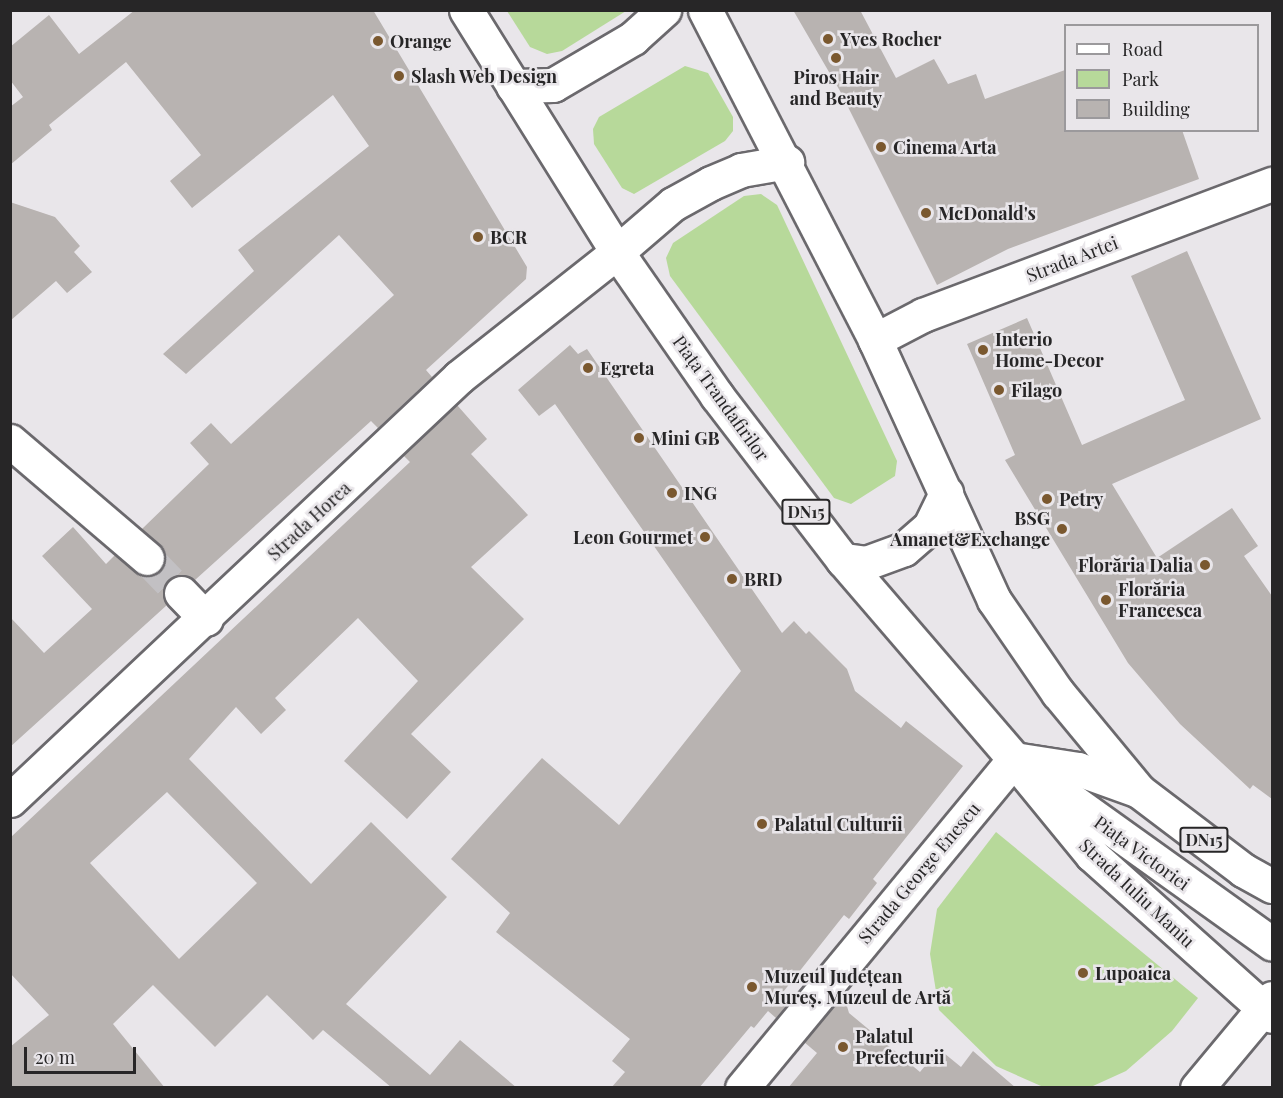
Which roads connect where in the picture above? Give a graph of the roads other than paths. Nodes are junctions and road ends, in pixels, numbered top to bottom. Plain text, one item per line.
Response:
1 (466, 10) edge
2 (664, 10) edge
3 (705, 10) edge
4 (513, 86) junction
5 (787, 162) junction
6 (1272, 184) edge
7 (617, 252) junction
8 (875, 340) junction
9 (10, 441) edge
10 (946, 493) junction
11 (141, 552) tunnel mouth
12 (843, 560) junction
13 (181, 593) tunnel mouth
14 (206, 619) junction
15 (1014, 759) junction
16 (1139, 791) junction
17 (10, 800) edge
18 (1272, 886) edge
19 (1272, 944) edge
20 (1271, 1009) edge
21 (742, 1088) edge
22 (1197, 1088) edge

1 - 4 main road, Piața Trandafirilor / DN15
2 - 4 main road
3 - 5 main road, DN15
4 - 7 main road, Piața Trandafirilor / DN15
5 - 7 main road, Strada Horea
5 - 8 main road, DN15
6 - 8 main road, Strada Artei
7 - 12 main road, Piața Trandafirilor / DN15
7 - 14 main road, Strada Horea
8 - 10 main road, DN15
9 - 11 main road
10 - 12 main road
10 - 16 main road, DN15
12 - 15 main road, Piața Trandafirilor / DN15
13 - 14 main road
14 - 17 main road, Strada Horea
15 - 16 main road
15 - 19 main road, Piața Victoriei
15 - 20 main road, Strada Iuliu Maniu
15 - 21 main road, Strada George Enescu
16 - 18 main road, DN15
20 - 22 main road

